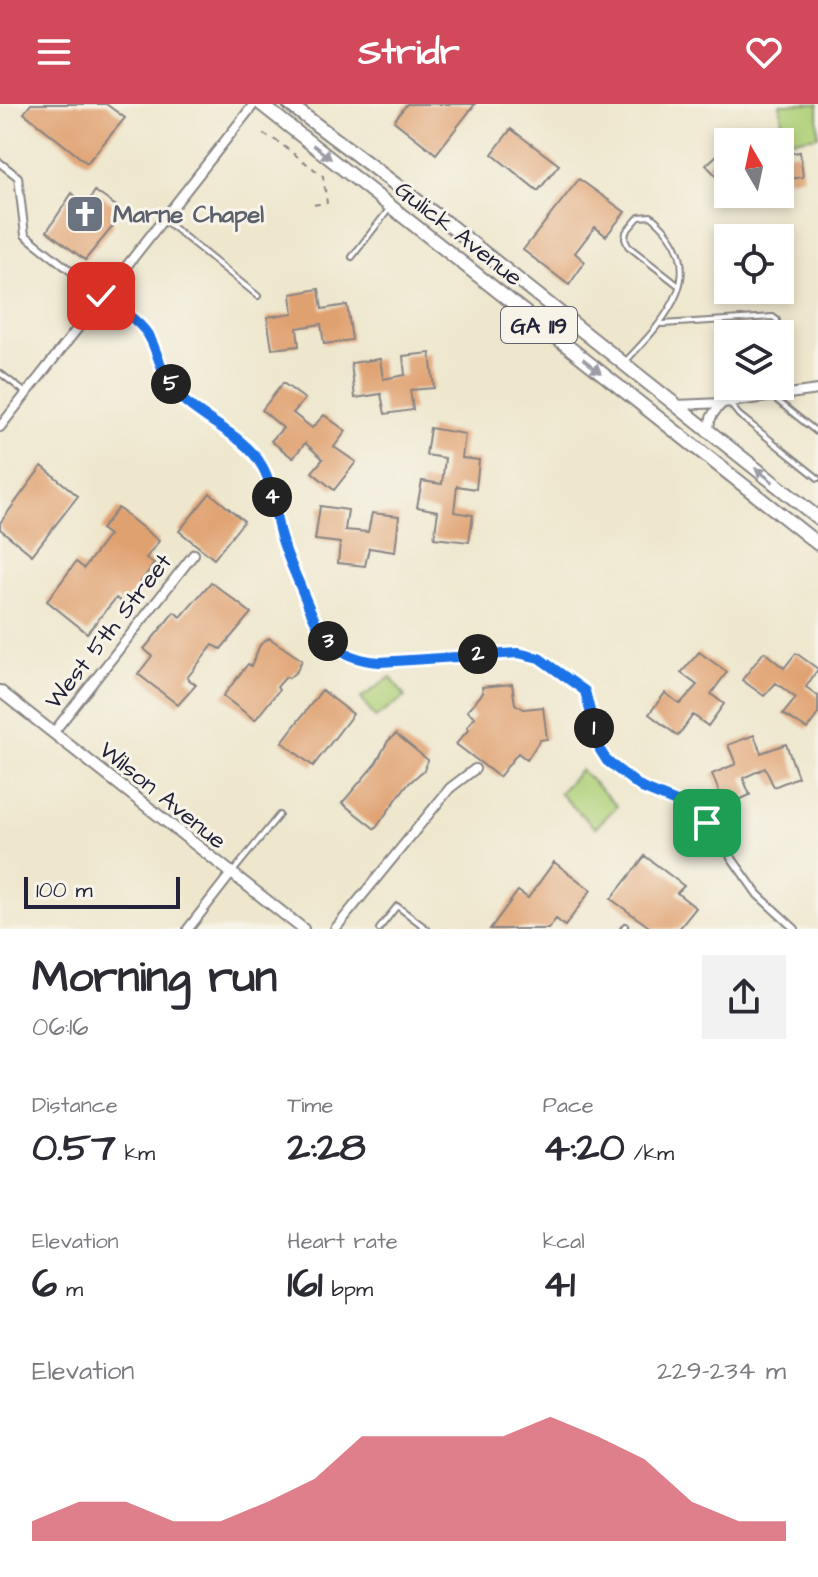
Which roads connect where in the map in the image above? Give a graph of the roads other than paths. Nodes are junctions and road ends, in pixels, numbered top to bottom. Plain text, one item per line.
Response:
1 (254, 104) edge
2 (261, 104) edge
3 (289, 104) edge
4 (0, 163) edge
5 (391, 207) junction
6 (164, 219) junction
7 (352, 257) dead end
8 (679, 286) junction
9 (101, 296) junction
10 (258, 296) dead end
11 (725, 320) edge
12 (777, 320) edge
13 (714, 321) edge
14 (661, 324) junction
15 (622, 365) junction
16 (0, 373) edge
17 (818, 390) edge
18 (26, 393) junction
19 (794, 393) edge
20 (746, 400) edge
21 (777, 400) edge
22 (726, 403) junction
23 (674, 405) junction
24 (0, 427) edge
25 (709, 432) junction
26 (818, 433) edge
27 (818, 478) edge
28 (818, 518) edge
29 (818, 544) edge
30 (194, 554) dead end
31 (0, 691) edge
32 (53, 733) junction
33 (475, 769) dead end
34 (279, 815) dead end
35 (230, 875) junction
36 (188, 929) edge
37 (303, 929) edge
38 (335, 929) edge
39 (379, 929) edge
40 (427, 929) edge
41 (795, 929) edge

1 - 6 street
2 -> 5 main road, Gulick Avenue / GA 119
3 - 15 main road, Gulick Avenue / GA 119
4 - 9 street
5 - 7 lane
5 -> 29 main road, Gulick Avenue / GA 119
6 - 9 street
6 - 10 lane
8 - 8 lane
8 - 14 lane
9 - 18 street
9 - 41 street
11 - 12 lane
13 - 14 lane
14 - 15 lane
15 - 23 main road, Gulick Avenue / GA 119
16 - 18 lane
17 - 19 street
18 - 24 street
20 - 22 street
21 - 26 lane
22 - 23 street
22 - 25 street
22 - 27 lane
23 - 25 main road, Gulick Avenue / GA 119
28 -> 25 main road, Gulick Avenue / GA 119
30 - 32 street, West 5th Street
31 - 32 street, Wilson Avenue
32 - 35 street, Wilson Avenue
33 - 38 street
34 - 35 lane
35 - 36 street
35 - 37 street, Wilson Avenue
39 - 40 lane

